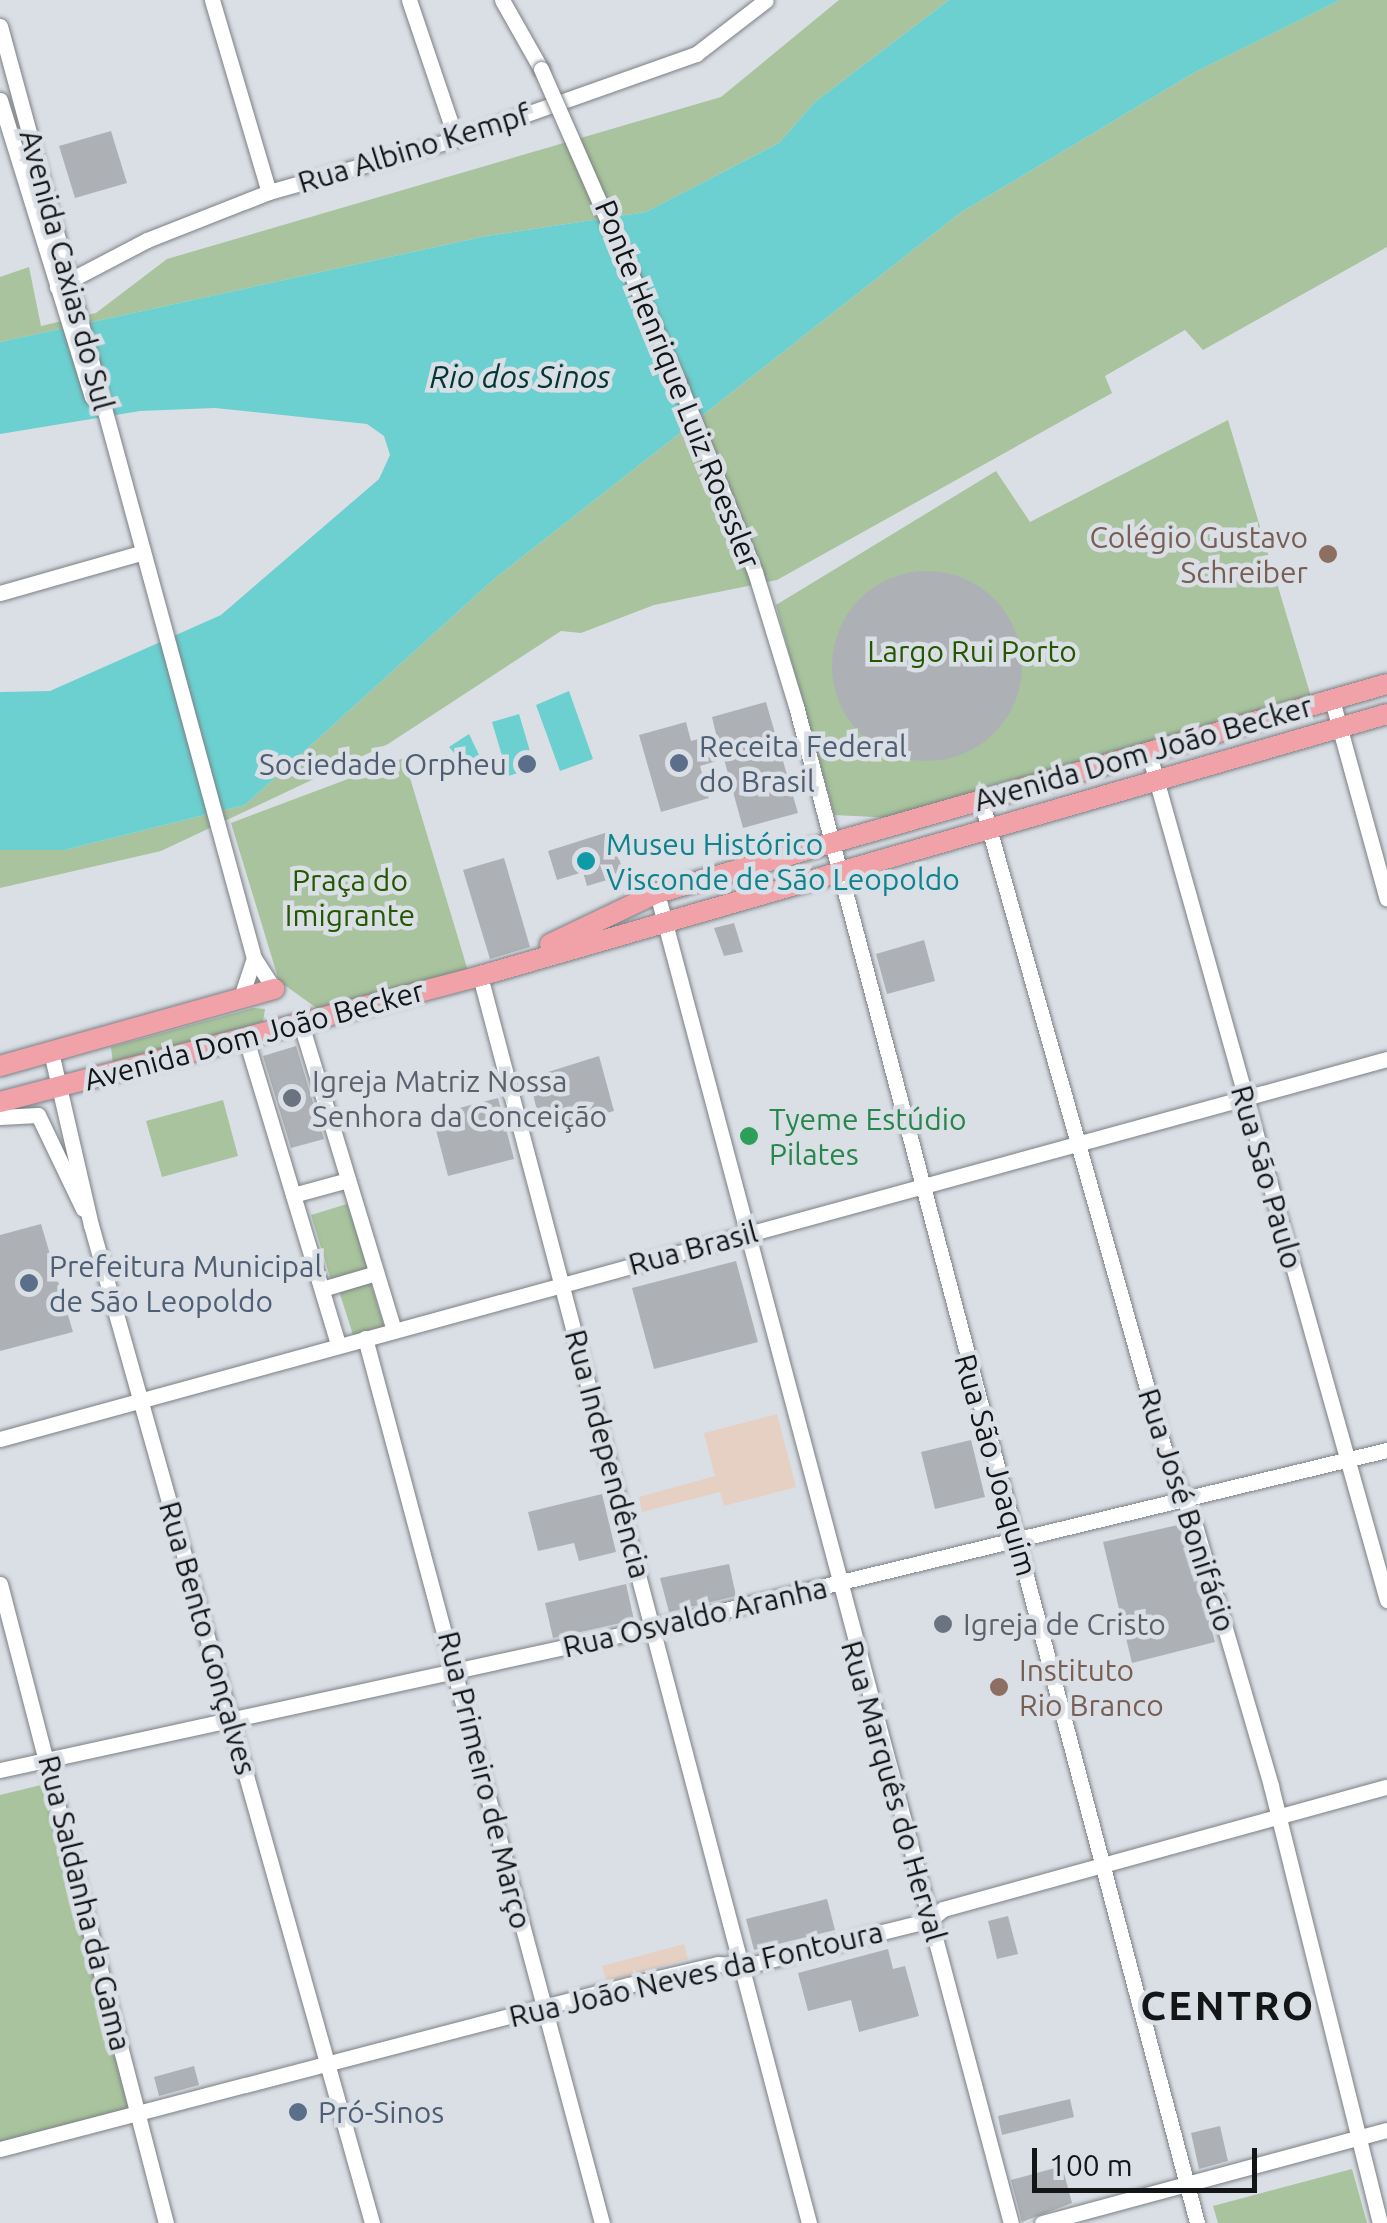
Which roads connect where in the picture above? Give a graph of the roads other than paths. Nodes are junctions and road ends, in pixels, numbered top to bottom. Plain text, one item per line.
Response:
1 (212, 0) edge
2 (410, 0) edge
3 (502, 0) edge
4 (766, 0) edge
5 (0, 26) edge
6 (0, 100) edge
7 (456, 139) junction
8 (269, 192) junction
9 (64, 284) junction
10 (140, 554) junction
11 (0, 594) edge
12 (1387, 684) edge
13 (1332, 700) junction
14 (796, 706) joint
15 (1387, 714) edge
16 (1338, 727) junction
17 (1149, 754) junction
18 (1156, 777) junction
19 (981, 800) junction
20 (988, 823) junction
21 (831, 845) junction
22 (837, 868) junction
23 (657, 894) junction
24 (1386, 895) edge
25 (664, 920) junction
26 (254, 958) junction
27 (507, 967) junction
28 (480, 976) junction
29 (274, 989) junction
30 (240, 1000) junction
31 (300, 1021) junction
32 (245, 1036) junction
33 (80, 1044) junction
34 (51, 1052) junction
35 (1387, 1059) edge
36 (0, 1066) edge
37 (95, 1076) junction
38 (56, 1086) junction
39 (0, 1093) edge
40 (26, 1094) junction
41 (1244, 1098) junction
42 (0, 1102) edge
43 (0, 1117) edge
44 (1078, 1141) junction
45 (348, 1180) junction
46 (918, 1187) junction
47 (293, 1196) junction
48 (90, 1225) junction
49 (745, 1234) junction
50 (376, 1273) junction
51 (563, 1283) junction
52 (322, 1289) junction
53 (394, 1330) junction
54 (364, 1338) junction
55 (338, 1345) junction
56 (140, 1403) junction
57 (0, 1439) edge
58 (1387, 1450) edge
59 (1349, 1460) junction
60 (1185, 1502) junction
61 (1018, 1542) junction
62 (0, 1584) edge
63 (836, 1585) junction
64 (1387, 1600) edge
65 (655, 1628) junction
66 (458, 1670) junction
67 (233, 1720) junction
68 (48, 1758) junction
69 (0, 1770) edge
70 (1387, 1787) edge
71 (1278, 1814) junction
72 (1106, 1864) junction
73 (930, 1920) junction
74 (746, 1966) junction
75 (542, 2008) junction
76 (328, 2065) junction
77 (140, 2114) junction
78 (1387, 2130) edge
79 (1360, 2137) junction
80 (0, 2149) edge
81 (1186, 2184) junction
82 (166, 2223) edge
83 (372, 2223) edge
84 (602, 2223) edge
85 (809, 2223) edge
86 (1012, 2223) edge
87 (1042, 2223) edge
88 (1197, 2223) edge
89 (1380, 2223) edge

1 - 8 street
2 - 7 street
3 - 14 street, Ponte Henrique Luiz Roessler, bridge
4 - 7 street, Rua Albino Kempf
5 - 9 street, Avenida Caxias do Sul
6 - 9 street, Avenida Caxias do Sul
7 - 8 street, Rua Albino Kempf
8 - 9 street, Rua Albino Kempf
9 - 10 street, Avenida Caxias do Sul
10 - 11 street
10 - 26 street, Avenida Caxias do Sul
12 - 13 main road, Avenida Dom João Becker
13 - 16 street
13 - 17 main road, Avenida Dom João Becker
14 - 21 street, Rua São Joaquim
15 - 16 main road, Avenida Dom João Becker
16 - 18 main road, Avenida Dom João Becker
16 - 24 street
17 - 18 street, Rua São Paulo
17 - 19 main road, Avenida Dom João Becker
18 - 20 main road, Avenida Dom João Becker
18 - 41 street, Rua São Paulo
19 - 20 street, Rua José Bonifácio
19 - 21 main road, Avenida Dom João Becker
20 - 22 main road, Avenida Dom João Becker
20 - 44 street, Rua José Bonifácio
21 - 22 street, Rua São Joaquim
21 - 23 main road, Avenida Dom João Becker
22 - 25 main road, Avenida Dom João Becker
22 - 46 street, Rua São Joaquim
23 - 25 street, Rua Marquês do Herval
23 - 27 main road, Avenida Dom João Becker
25 - 27 main road, Avenida Dom João Becker
25 - 49 street, Rua Marquês do Herval
26 - 29 street, Avenida Caxias do Sul
26 - 30 street
27 - 28 main road, Avenida Dom João Becker
28 - 31 main road, Avenida Dom João Becker
28 - 51 street, Rua Independência
29 - 30 main road, Avenida Dom João Becker
29 - 31 main road
29 - 32 main road
30 - 33 main road, Avenida Dom João Becker
31 - 32 main road, Avenida Dom João Becker
31 - 45 street
32 - 37 main road, Avenida Dom João Becker
32 - 47 street
33 - 34 main road, Avenida Dom João Becker
33 - 37 main road
34 - 36 main road, Avenida Dom João Becker
34 - 38 street, Rua Bento Gonçalves
35 - 41 street, Rua Brasil
37 - 38 main road, Avenida Dom João Becker
38 - 40 main road, Avenida Dom João Becker
38 - 48 street, Rua Bento Gonçalves
39 - 40 main road
40 - 42 main road, Avenida Dom João Becker
41 - 44 street, Rua Brasil
41 - 59 street, Rua São Paulo
43 - 48 street
44 - 46 street, Rua Brasil
44 - 60 street, Rua José Bonifácio
45 - 47 street
45 - 50 street
46 - 49 street, Rua Brasil
46 - 61 street, Rua São Joaquim
47 - 52 street
48 - 56 street, Rua Bento Gonçalves
49 - 51 street, Rua Brasil
49 - 63 street, Rua Marquês do Herval
50 - 52 street
50 - 53 street
51 - 53 street, Rua Brasil
51 - 65 street, Rua Independência
52 - 55 street
53 - 54 street, Rua Brasil
54 - 55 street, Rua Brasil
54 - 66 street, Rua Primeiro de Março
55 - 56 street, Rua Brasil
56 - 57 street, Rua Brasil
56 - 67 street, Rua Bento Gonçalves
58 - 59 street, Rua Osvaldo Aranha
59 - 60 street, Rua Osvaldo Aranha
59 - 64 street, Rua São Paulo
60 - 61 street, Rua Osvaldo Aranha
60 - 71 street, Rua José Bonifácio
61 - 63 street, Rua Osvaldo Aranha
61 - 72 street, Rua São Joaquim
62 - 68 street, Rua Saldanha da Gama
63 - 65 street, Rua Osvaldo Aranha
63 - 73 street, Rua Marquês do Herval
65 - 66 street, Rua Osvaldo Aranha
65 - 74 street, Rua Independência
66 - 67 street, Rua Osvaldo Aranha
66 - 75 street, Rua Primeiro de Março
67 - 68 street, Rua Osvaldo Aranha
67 - 76 street, Rua Bento Gonçalves
68 - 69 street, Rua Osvaldo Aranha
68 - 77 street, Rua Saldanha da Gama
70 - 71 street, Rua João Neves da Fontoura
71 - 72 street, Rua João Neves da Fontoura
71 - 79 street, Rua José Bonifácio
72 - 73 street, Rua João Neves da Fontoura
72 - 81 street, Rua São Joaquim
73 - 74 street, Rua João Neves da Fontoura
73 - 86 street, Rua Marquês do Herval
74 - 75 street, Rua João Neves da Fontoura
74 - 85 street, Rua Independência
75 - 76 street, Rua João Neves da Fontoura
75 - 84 street, Rua Primeiro de Março
76 - 77 street, Rua João Neves da Fontoura
76 - 83 street, Rua Bento Gonçalves
77 - 80 street, Rua João Neves da Fontoura
77 - 82 street, Rua Saldanha da Gama
78 - 79 street
79 - 81 street
79 - 89 street, Rua José Bonifácio
81 - 87 street
81 - 88 street, Rua São Joaquim

